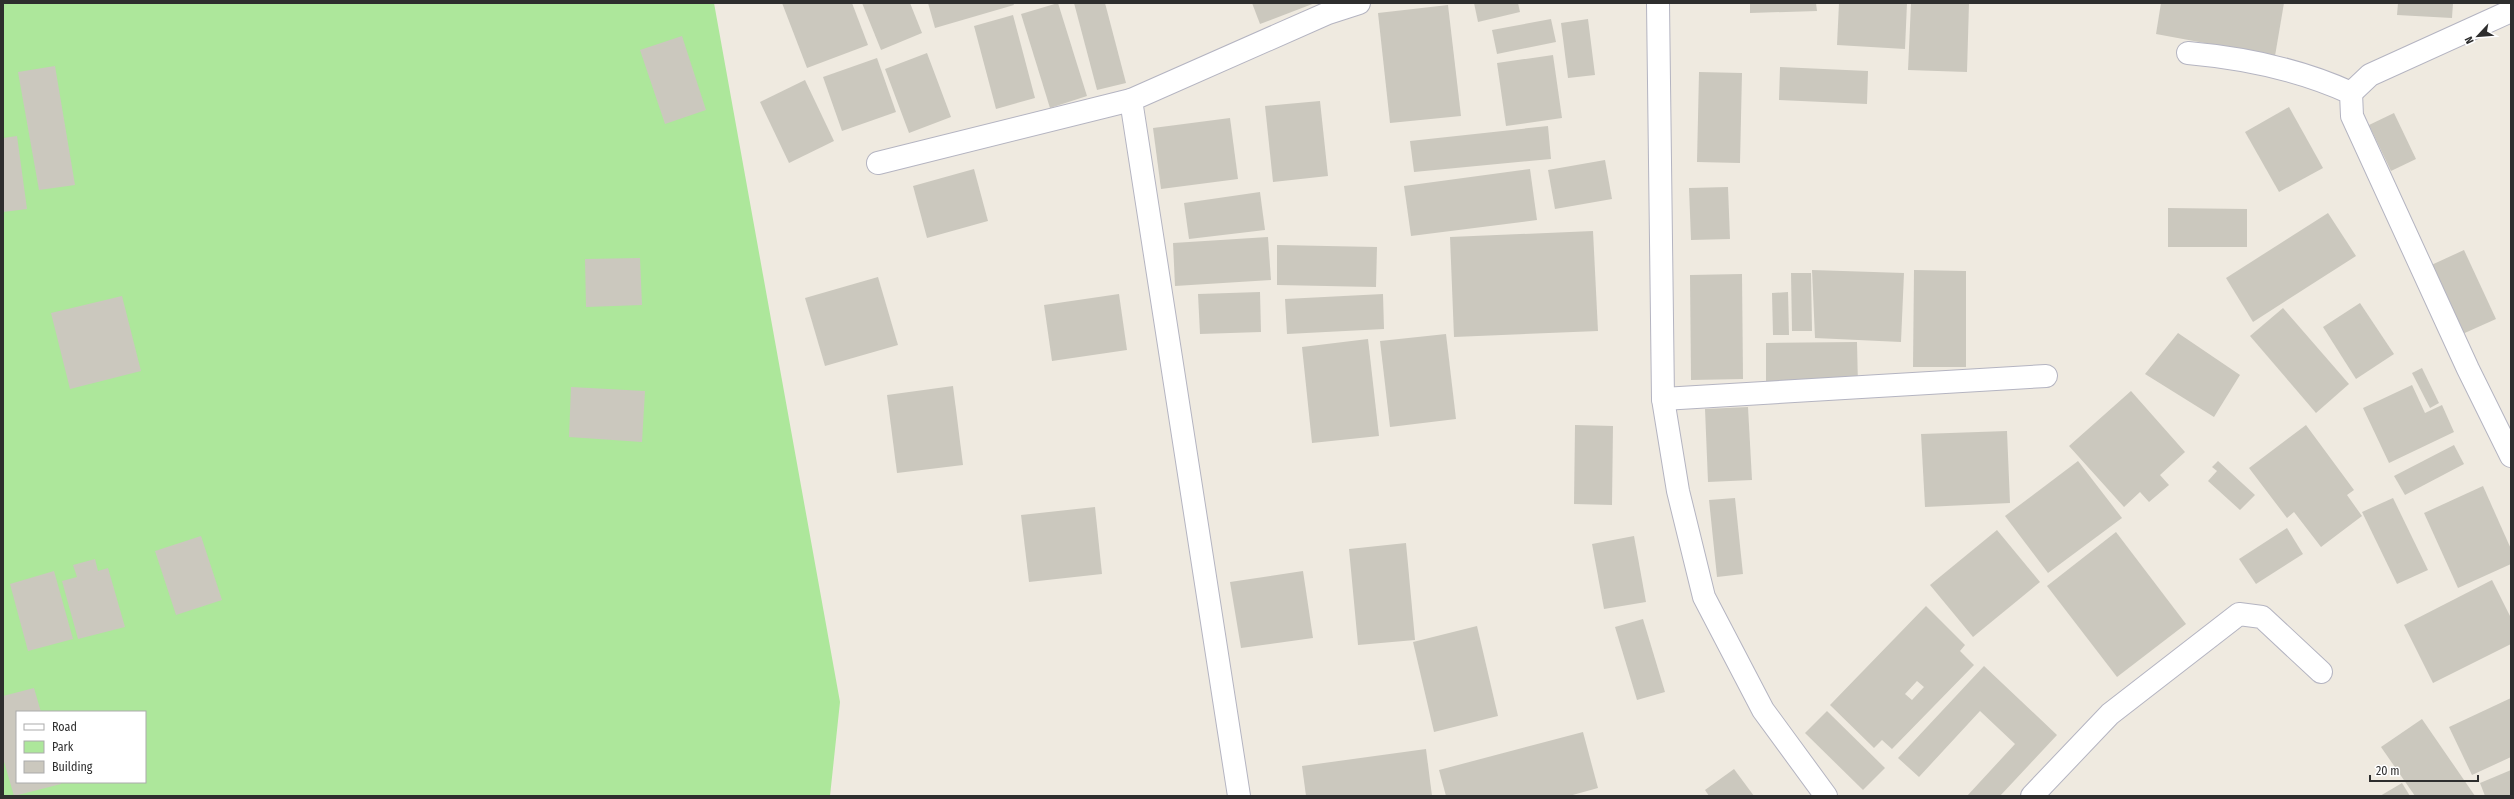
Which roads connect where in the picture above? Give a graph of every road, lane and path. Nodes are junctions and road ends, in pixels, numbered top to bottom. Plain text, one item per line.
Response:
1 (1359, 3) edge
2 (1658, 3) edge
3 (2511, 11) edge
4 (2188, 53) dead end
5 (2351, 93) junction
6 (1131, 100) junction
7 (878, 163) dead end
8 (2046, 376) dead end
9 (1663, 398) junction
10 (2511, 456) edge
11 (2321, 672) dead end
12 (1239, 796) edge
13 (1826, 796) edge
14 (2032, 796) edge

1 - 6 street
2 - 9 street
3 - 5 street
4 - 5 street
5 - 10 street
6 - 7 street
6 - 12 street
8 - 9 street
9 - 13 street
11 - 14 street

